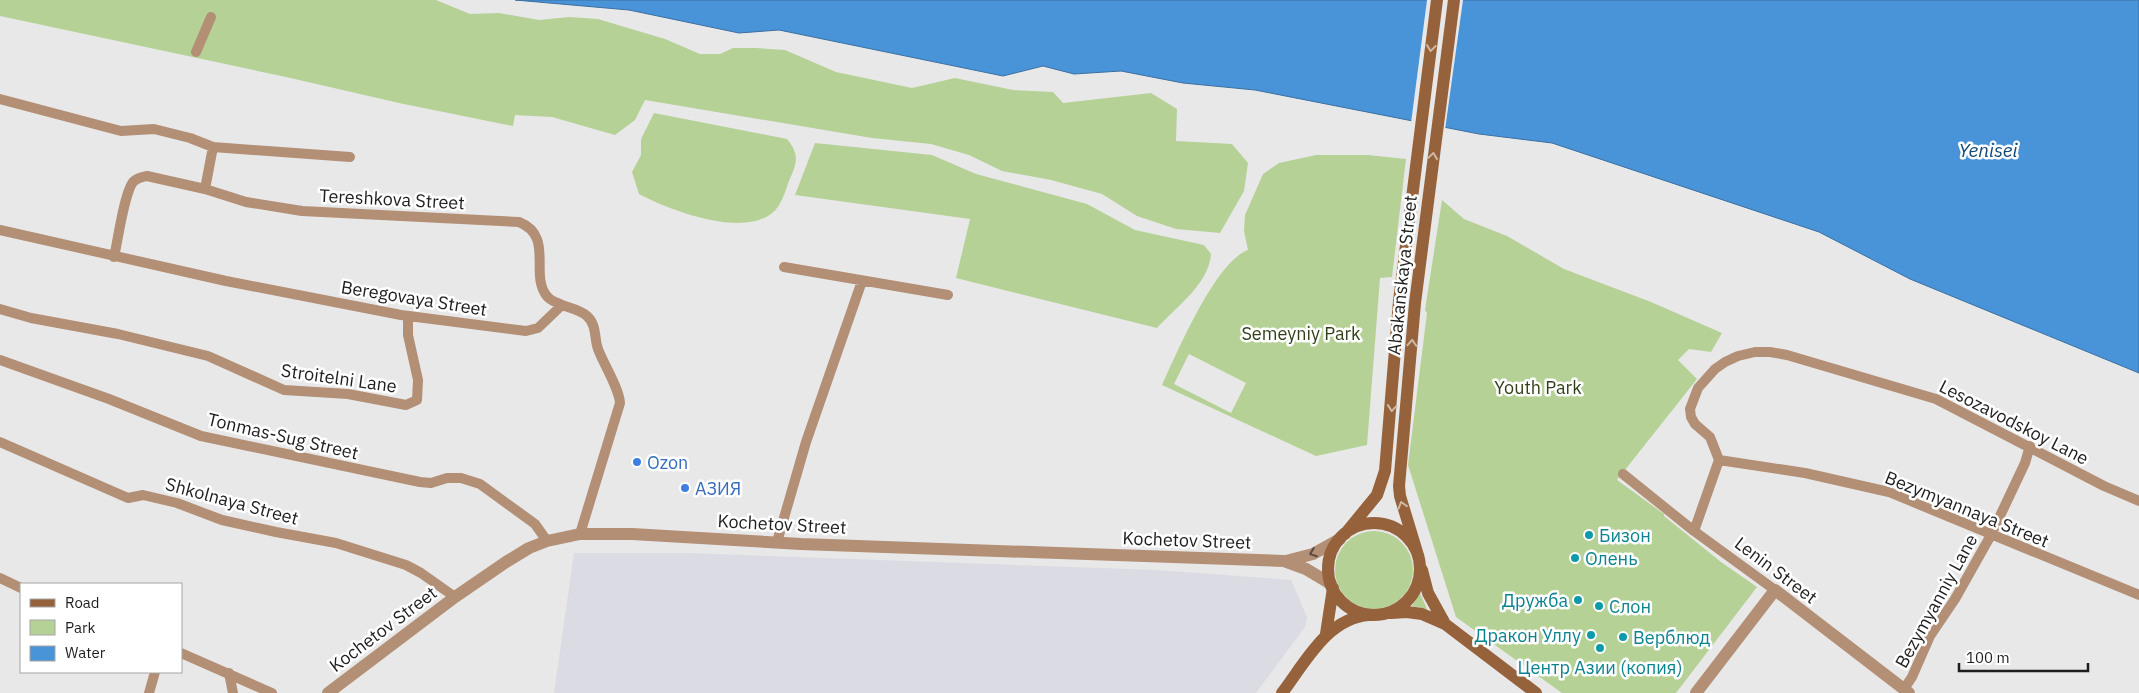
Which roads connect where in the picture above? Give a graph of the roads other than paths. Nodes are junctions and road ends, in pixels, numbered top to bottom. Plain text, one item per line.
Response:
1 (1437, 0) edge
2 (1454, 0) edge
3 (211, 17) dead end
4 (196, 52) dead end
5 (0, 99) edge
6 (213, 147) junction
7 (350, 157) dead end
8 (205, 188) junction
9 (0, 230) edge
10 (114, 257) junction
11 (784, 267) dead end
12 (862, 281) junction
13 (948, 296) dead end
14 (562, 305) junction
15 (0, 309) edge
16 (408, 316) junction
17 (0, 360) edge
18 (0, 442) edge
19 (2030, 446) junction
20 (1719, 460) junction
21 (1623, 474) dead end
22 (2139, 501) edge
23 (1694, 531) junction
24 (580, 534) junction
25 (1991, 535) junction
26 (1343, 536) junction
27 (547, 541) junction
28 (778, 542) junction
29 (1418, 554) junction
30 (1284, 561) junction
31 (0, 578) edge
32 (1332, 586) junction
33 (20, 588) edge
34 (1775, 590) junction
35 (2139, 595) edge
36 (455, 597) junction
37 (1379, 615) junction
38 (1445, 624) junction
39 (1326, 634) junction
40 (182, 653) edge
41 (155, 673) edge
42 (229, 673) junction
43 (1906, 691) edge
44 (148, 693) edge
45 (233, 693) edge
46 (272, 693) edge
47 (328, 693) edge
48 (1282, 693) edge
49 (1536, 693) edge
50 (1696, 693) edge

1 -> 26 main road, Abakanskaya Street
29 -> 2 main road, Abakanskaya Street
3 - 4 street
5 - 6 street
6 - 7 street
6 - 8 street
8 - 10 street
8 - 14 street, Tereshkova Street
9 - 10 street, Beregovaya Street
10 - 16 street, Beregovaya Street
11 - 12 street
12 - 13 street
12 - 28 street
14 - 16 street, Beregovaya Street
14 - 24 street
15 - 16 street, Stroitelni Lane
17 - 27 street, Tonmas-Sug Street
18 - 36 street, Shkolnaya Street
19 - 20 street, Lesozavodskoy Lane
19 - 22 street, Lesozavodskoy Lane
19 - 25 street, Bezymyanniy Lane
20 - 23 street
20 - 25 street, Bezymyannaya Street
21 - 23 street, Lenin Street
23 - 34 street, Lenin Street
24 - 27 street, Kochetov Street
24 - 28 street, Kochetov Street
25 - 35 street, Bezymyannaya Street
25 - 43 street, Bezymyanniy Lane
26 - 29 main road
26 -> 30 street, Kochetov Street
26 - 32 main road
27 - 36 street, Kochetov Street
28 - 30 street, Kochetov Street
29 - 37 main road
29 - 38 main road
30 - 32 street, Kochetov Street
31 - 33 street
32 - 37 main road
32 - 39 main road
34 - 43 street, Lenin Street
34 - 50 street
36 - 47 street, Kochetov Street
37 - 38 main road
37 - 39 main road
38 - 49 main road
39 - 48 main road
40 - 42 street
41 - 44 street
42 - 45 street
42 - 46 street

